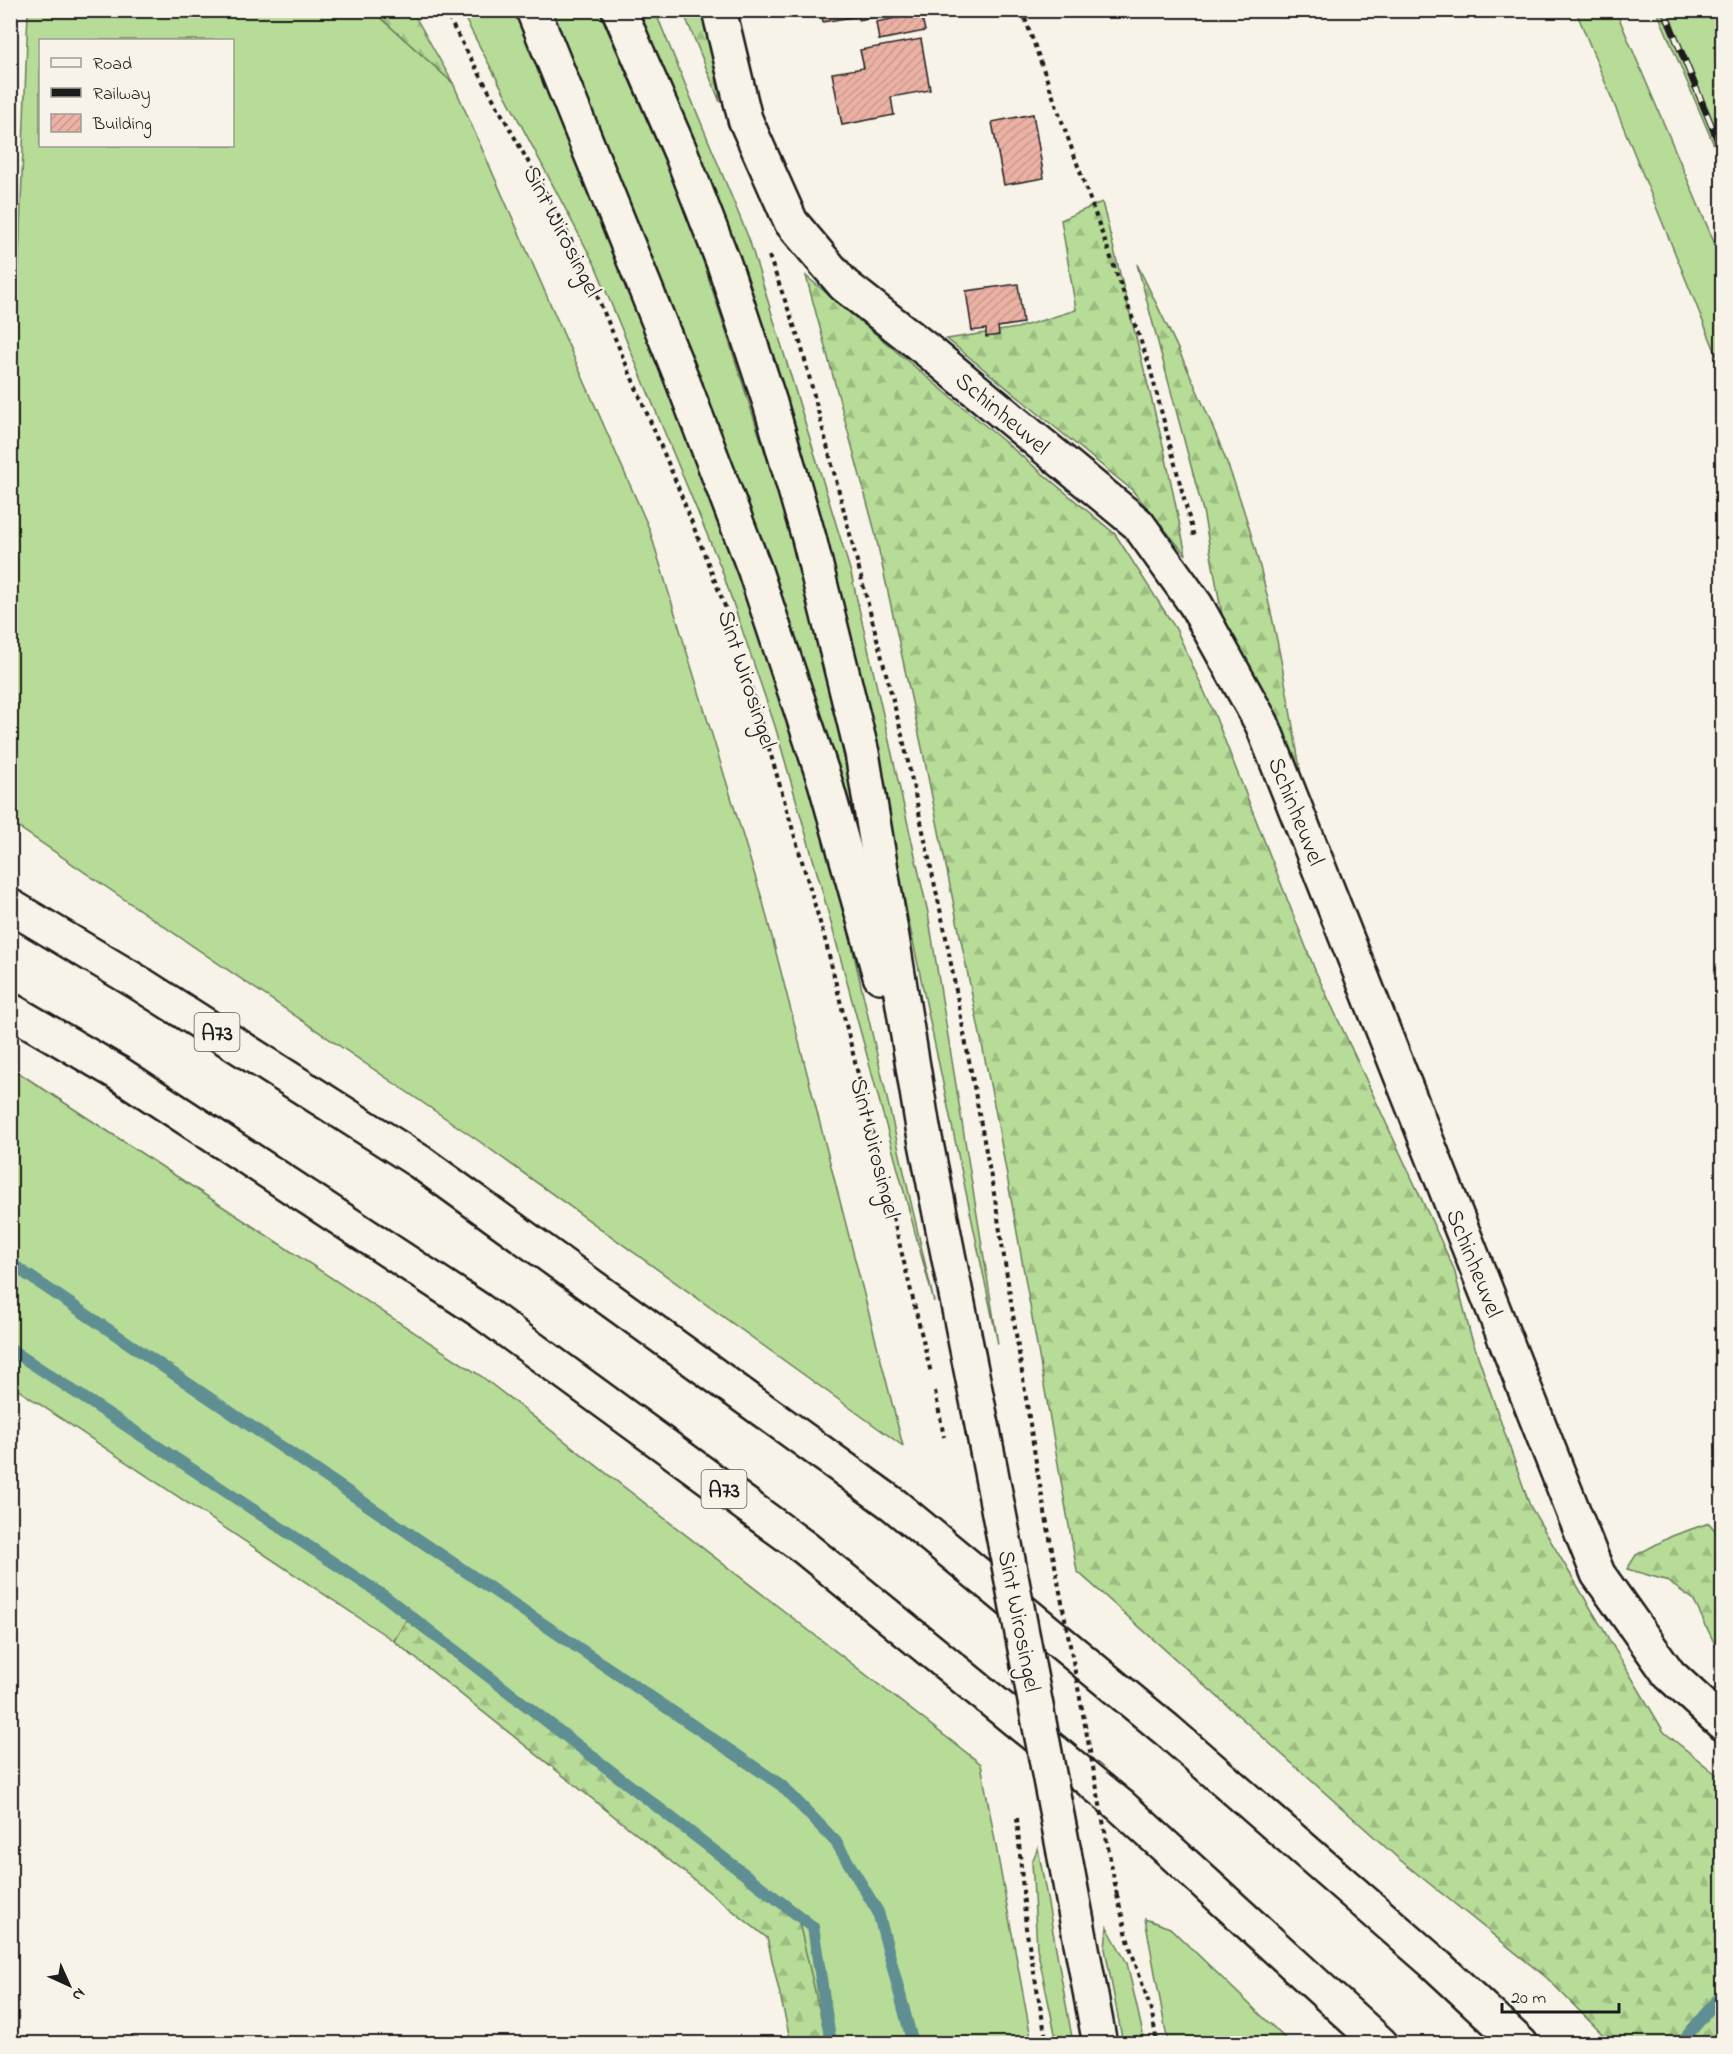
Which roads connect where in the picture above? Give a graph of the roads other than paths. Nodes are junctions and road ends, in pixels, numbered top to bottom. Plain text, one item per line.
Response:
1 (533, 10) edge
2 (619, 10) edge
3 (718, 10) edge
4 (10, 906) edge
5 (10, 1010) edge
6 (923, 1128) junction
7 (1722, 1723) edge
8 (1100, 2043) edge
9 (1381, 2043) edge
10 (1521, 2043) edge

1 - 6 main road, Sint Wirosingel
2 - 6 main road, Sint Wirosingel
3 - 7 main road, Schinheuvel
4 - 10 main road, A73
5 - 9 main road, A73
6 - 8 main road, Sint Wirosingel, bridge

